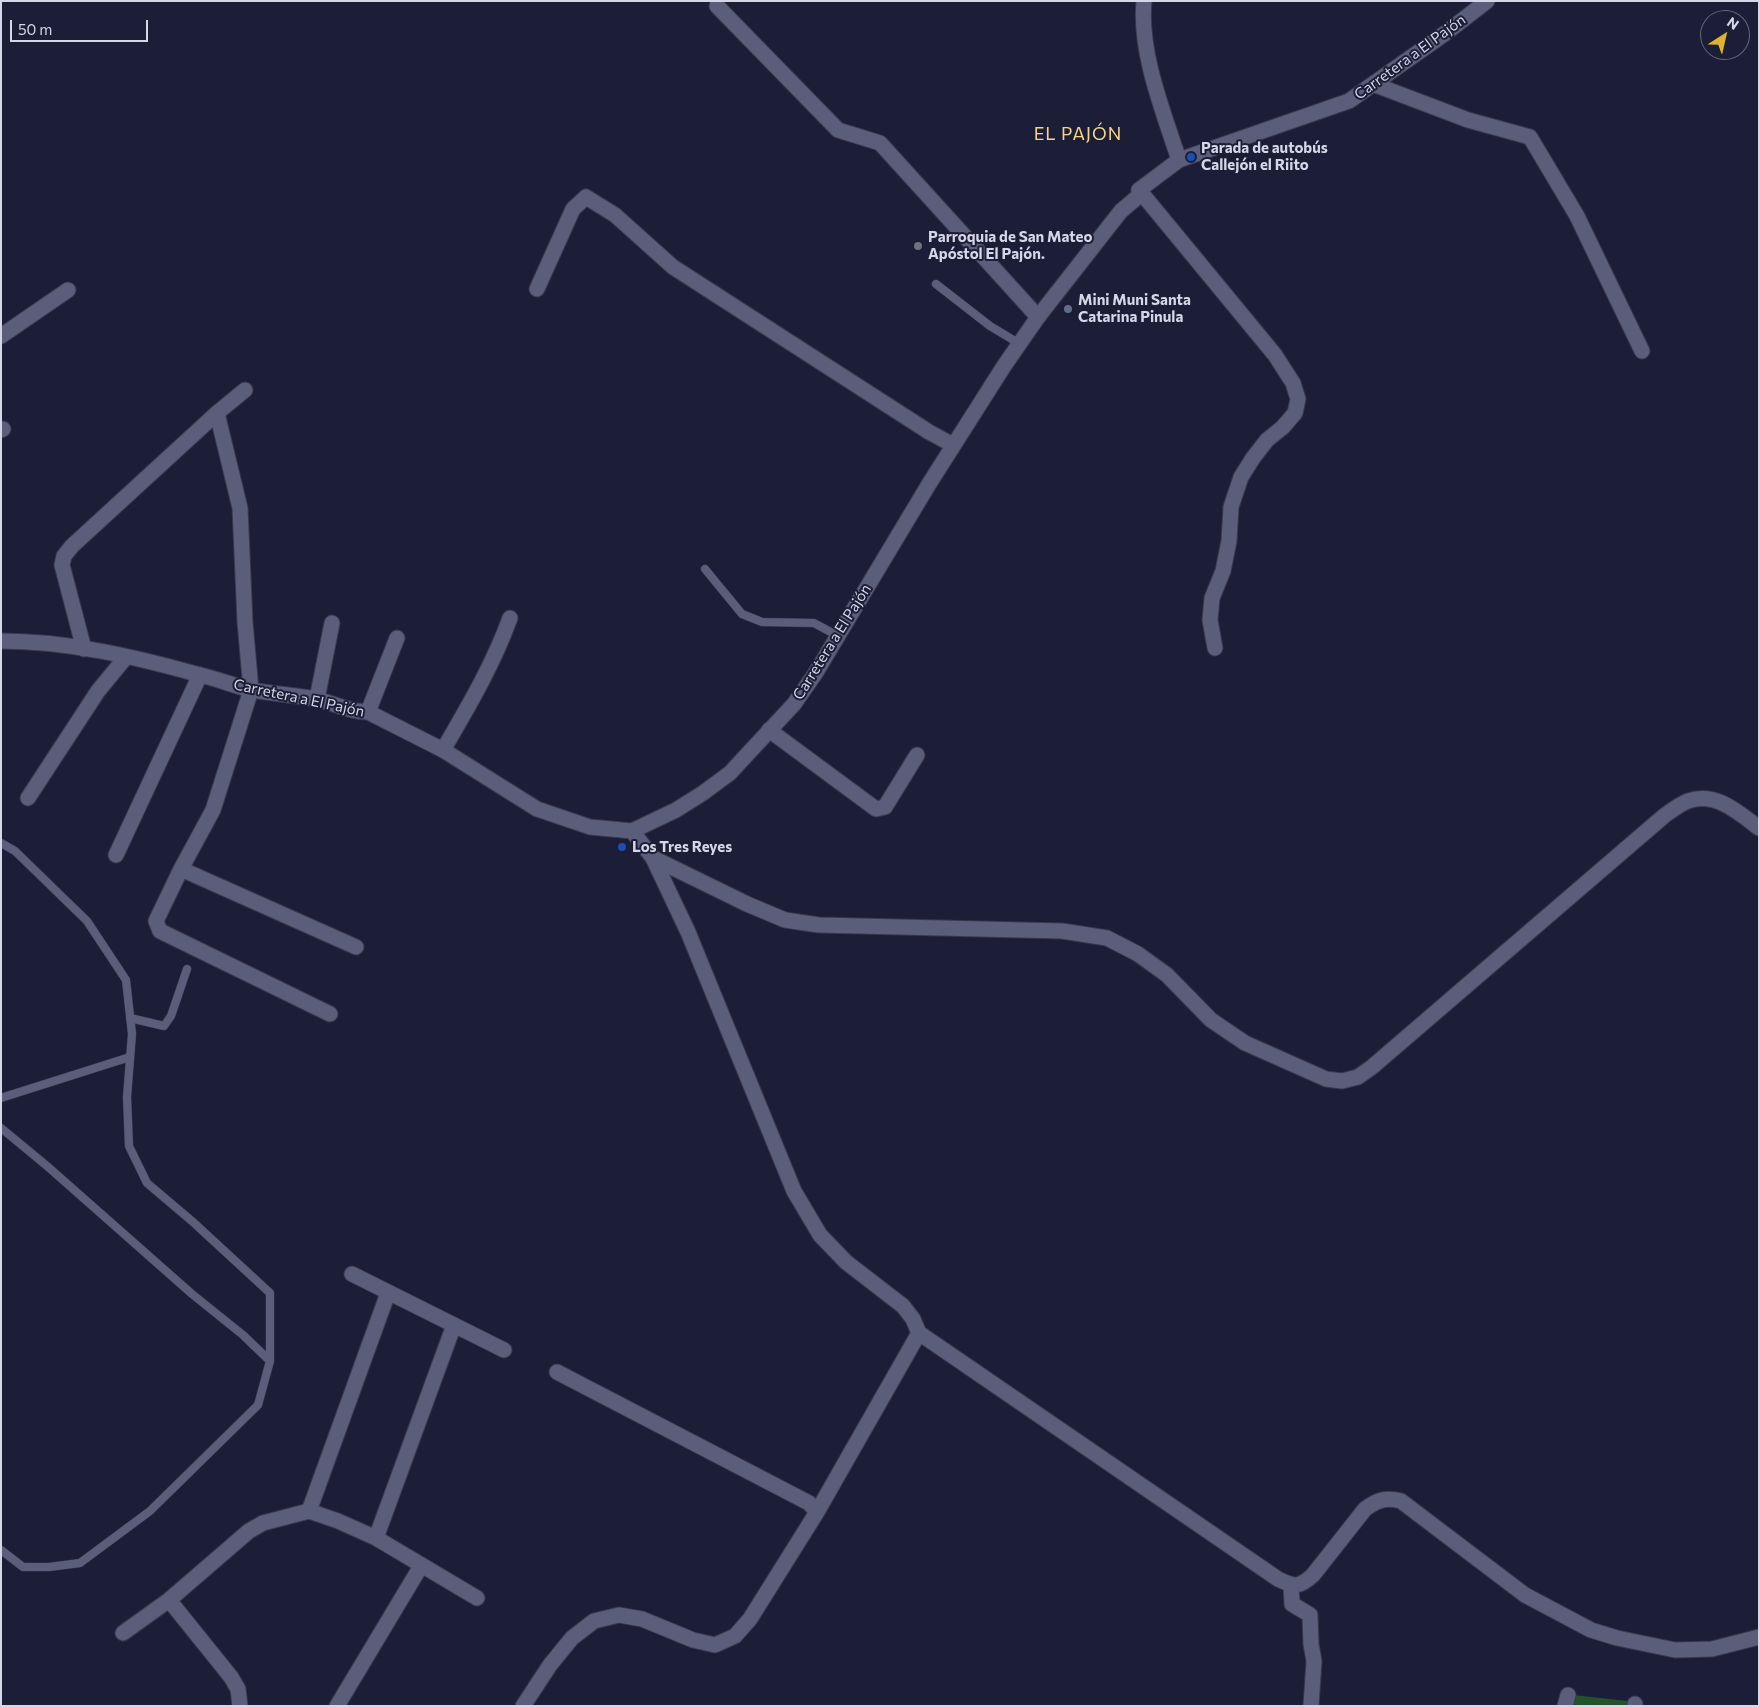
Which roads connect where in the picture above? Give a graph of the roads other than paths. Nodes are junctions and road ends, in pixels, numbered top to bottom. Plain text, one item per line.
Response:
1 (1144, 1) edge
2 (1487, 1) edge
3 (717, 6) dead end
4 (1373, 84) junction
5 (1179, 160) junction
6 (1139, 190) junction
7 (936, 284) dead end
8 (537, 289) dead end
9 (68, 290) dead end
10 (1038, 317) junction
11 (1, 336) edge
12 (1020, 344) junction
13 (1642, 351) dead end
14 (245, 390) dead end
15 (217, 413) junction
16 (953, 446) junction
17 (705, 569) dead end
18 (510, 618) dead end
19 (332, 623) dead end
20 (838, 636) junction
21 (397, 638) dead end
22 (1, 641) edge
23 (1215, 648) dead end
24 (84, 649) junction
25 (126, 657) junction
26 (200, 675) junction
27 (251, 690) junction
28 (317, 699) junction
29 (368, 712) junction
30 (769, 730) junction
31 (443, 750) junction
32 (917, 754) dead end
33 (28, 798) dead end
34 (1759, 828) edge
35 (632, 831) junction
36 (1, 843) edge
37 (116, 855) dead end
38 (653, 858) junction
39 (181, 869) junction
40 (356, 947) dead end
41 (187, 970) dead end
42 (330, 1014) dead end
43 (130, 1018) junction
44 (130, 1057) junction
45 (1, 1098) edge
46 (1, 1128) edge
47 (352, 1274) dead end
48 (388, 1292) junction
49 (454, 1325) junction
50 (919, 1333) junction
51 (504, 1350) dead end
52 (270, 1361) junction
53 (557, 1372) dead end
54 (309, 1511) junction
55 (817, 1512) junction
56 (376, 1538) junction
57 (1, 1550) edge
58 (421, 1566) junction
59 (1291, 1585) junction
60 (477, 1598) dead end
61 (169, 1600) junction
62 (123, 1633) dead end
63 (1759, 1637) edge
64 (240, 1706) edge
65 (337, 1706) edge
66 (523, 1706) edge
67 (1311, 1706) edge

1 - 5 street
2 - 4 street, Carretera a El Pajón
3 - 10 street
4 - 5 street, Carretera a El Pajón
4 - 13 street
5 - 6 street, Carretera a El Pajón
6 - 10 street, Carretera a El Pajón
6 - 23 street
7 - 12 lane
8 - 16 street
9 - 11 street
10 - 12 street, Carretera a El Pajón
12 - 16 street, Carretera a El Pajón
14 - 15 street
15 - 24 street
15 - 27 street
16 - 20 street, Carretera a El Pajón
17 - 20 lane
18 - 31 street
19 - 28 street
20 - 30 street, Carretera a El Pajón
21 - 29 street
22 - 24 street, Carretera a El Pajón
24 - 25 street, Carretera a El Pajón
25 - 26 street, Carretera a El Pajón
25 - 33 street
26 - 27 street, Carretera a El Pajón
26 - 37 street
27 - 28 street, Carretera a El Pajón
27 - 39 street
28 - 29 street, Carretera a El Pajón
29 - 31 street, Carretera a El Pajón
30 - 32 street
30 - 35 street, Carretera a El Pajón
31 - 35 street, Carretera a El Pajón
34 - 38 street
35 - 38 street
36 - 43 lane
38 - 50 street
39 - 40 street
39 - 42 street
41 - 43 lane
43 - 44 lane
44 - 45 lane
44 - 52 lane
46 - 52 lane
47 - 48 street
48 - 49 street
48 - 54 street
49 - 51 street
49 - 56 street
50 - 55 street
50 - 59 street
52 - 57 lane
53 - 55 street
54 - 56 street
54 - 61 street
55 - 66 street
56 - 58 street
58 - 60 street
58 - 65 street
59 - 63 street
59 - 67 street
61 - 62 street
61 - 64 street

